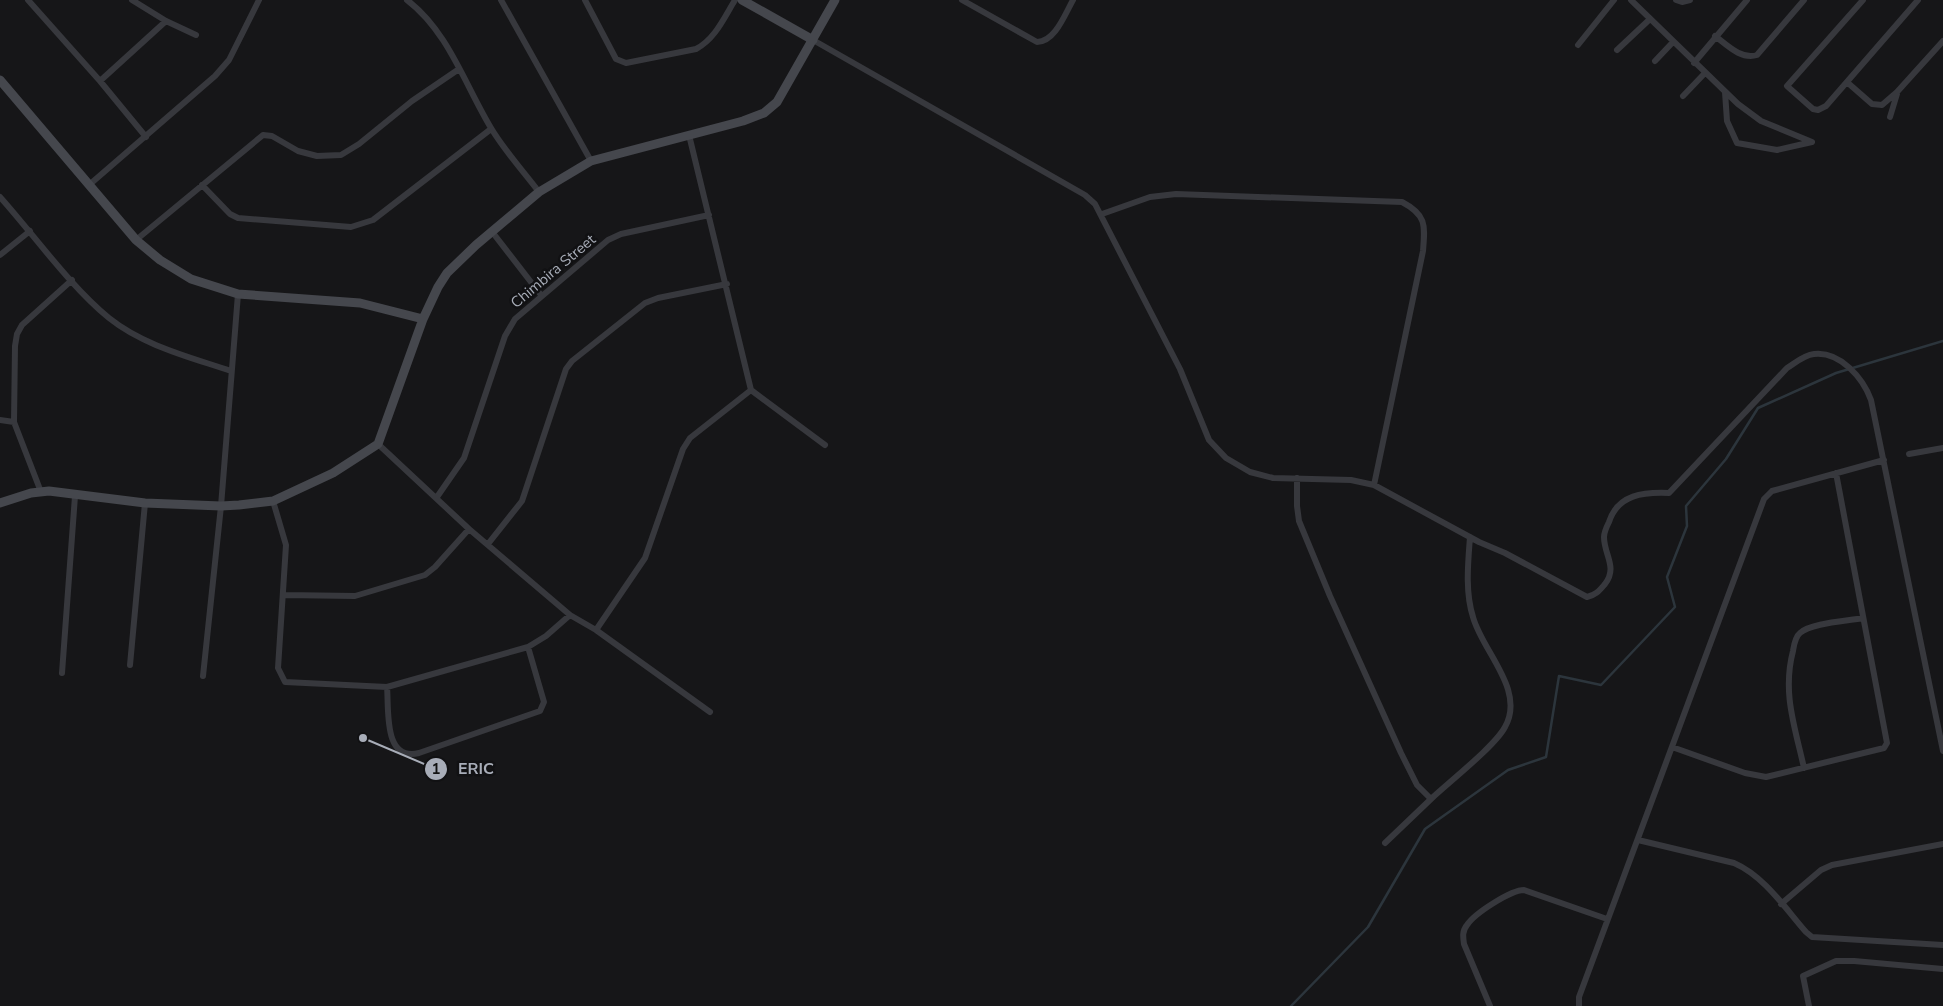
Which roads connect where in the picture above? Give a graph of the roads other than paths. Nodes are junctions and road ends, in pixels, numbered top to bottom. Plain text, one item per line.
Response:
1 (28, 0) edge
2 (132, 0) edge
3 (259, 0) edge
4 (407, 0) edge
5 (501, 0) edge
6 (585, 0) edge
7 (735, 0) edge
8 (742, 0) edge
9 (835, 0) edge
10 (962, 0) edge
11 (1072, 0) edge
12 (1614, 0) edge
13 (1631, 0) edge
14 (1676, 0) edge
15 (1690, 0) edge
16 (1747, 0) edge
17 (1804, 0) edge
18 (1863, 0) edge
19 (1918, 0) edge
20 (1650, 19) junction
21 (166, 21) junction
22 (196, 35) dead end
23 (1715, 36) junction
24 (814, 40) junction
25 (1943, 41) edge
26 (1673, 42) junction
27 (1578, 45) dead end
28 (1617, 50) dead end
29 (1655, 61) dead end
30 (1694, 63) junction
31 (458, 69) junction
32 (1704, 74) junction
33 (0, 80) edge
34 (100, 81) junction
35 (1848, 83) junction
36 (1725, 92) junction
37 (1897, 92) junction
38 (1683, 96) dead end
39 (1890, 117) dead end
40 (491, 129) junction
41 (689, 135) junction
42 (146, 137) junction
43 (591, 161) junction
44 (89, 185) junction
45 (202, 185) junction
46 (538, 192) junction
47 (0, 197) edge
48 (1102, 214) junction
49 (709, 215) junction
50 (30, 231) junction
51 (493, 232) junction
52 (136, 240) junction
53 (0, 254) edge
54 (72, 280) junction
55 (727, 284) junction
56 (238, 294) junction
57 (541, 295) junction
58 (423, 319) junction
59 (231, 371) junction
60 (751, 390) junction
61 (0, 420) edge
62 (14, 422) junction
63 (378, 444) junction
64 (825, 445) dead end
65 (1943, 448) edge
66 (1909, 454) dead end
67 (1884, 460) junction
68 (1836, 473) junction
69 (1297, 478) junction
70 (1374, 485) junction
71 (41, 492) junction
72 (75, 496) junction
73 (437, 497) junction
74 (273, 501) junction
75 (0, 503) edge
76 (145, 503) junction
77 (221, 506) junction
78 (469, 529) junction
79 (1470, 537) junction
80 (488, 544) junction
81 (284, 595) junction
82 (570, 615) junction
83 (1863, 618) junction
84 (596, 630) junction
85 (528, 647) junction
86 (130, 665) dead end
87 (62, 673) dead end
88 (203, 676) dead end
89 (387, 687) junction
90 (710, 712) dead end
91 (1672, 747) junction
92 (1943, 751) edge
93 (1804, 768) junction
94 (1431, 799) junction
95 (1638, 840) junction
96 (1385, 843) dead end
97 (1943, 844) edge
98 (1781, 904) junction
99 (1607, 919) junction
100 (1943, 945) edge
101 (1943, 969) edge
102 (1490, 1006) edge
103 (1579, 1006) edge
104 (1809, 1006) edge

1 - 34 street
2 - 21 street
3 - 42 street
4 - 31 street
5 - 43 street
6 - 7 street
8 - 24 street
9 - 24 street
10 - 11 street
12 - 27 street
13 - 20 street
14 - 15 street
16 - 23 street
17 - 23 street
18 - 35 street
19 - 35 street
20 - 26 street
20 - 28 street
21 - 22 street
21 - 34 street
23 - 30 street
24 - 41 street
24 - 48 street
25 - 37 street
26 - 29 street
26 - 30 street
30 - 32 street
31 - 40 street
31 - 45 street
32 - 36 street
32 - 38 street
33 - 44 street
34 - 42 street
35 - 37 street
36 - 36 street
37 - 39 street
40 - 45 street
40 - 46 street
41 - 43 street
41 - 49 street
42 - 44 street
43 - 46 street
44 - 52 street
45 - 52 street
46 - 51 street
47 - 50 street
48 - 69 street
48 - 70 street
49 - 55 street
49 - 57 street, Chimbira Street
50 - 53 street
50 - 54 street
51 - 57 street
51 - 58 street
52 - 56 street
54 - 59 street
54 - 62 street
55 - 60 street
55 - 80 street
56 - 58 street
56 - 59 street
57 - 73 street, Chimbira Street
58 - 63 street
59 - 77 street
60 - 64 street
60 - 84 street
61 - 62 street
62 - 71 street
63 - 73 street
63 - 74 street
65 - 66 street
67 - 68 street
67 - 79 street
67 - 92 street
68 - 83 street
68 - 91 street
69 - 70 street
69 - 94 street
70 - 79 street
71 - 72 street
71 - 75 street
72 - 76 street
72 - 87 street
73 - 78 street
74 - 77 street
74 - 81 street
76 - 77 street
76 - 86 street
77 - 88 street
78 - 80 street
78 - 81 street
79 - 94 street
80 - 82 street
81 - 89 street
82 - 84 street
82 - 85 street
83 - 93 street
83 - 93 street
84 - 90 street
85 - 89 street
85 - 89 street
91 - 93 street
91 - 95 street
94 - 96 street
95 - 98 street
95 - 99 street
97 - 98 street
98 - 100 street
99 - 102 street
99 - 103 street
101 - 104 street

